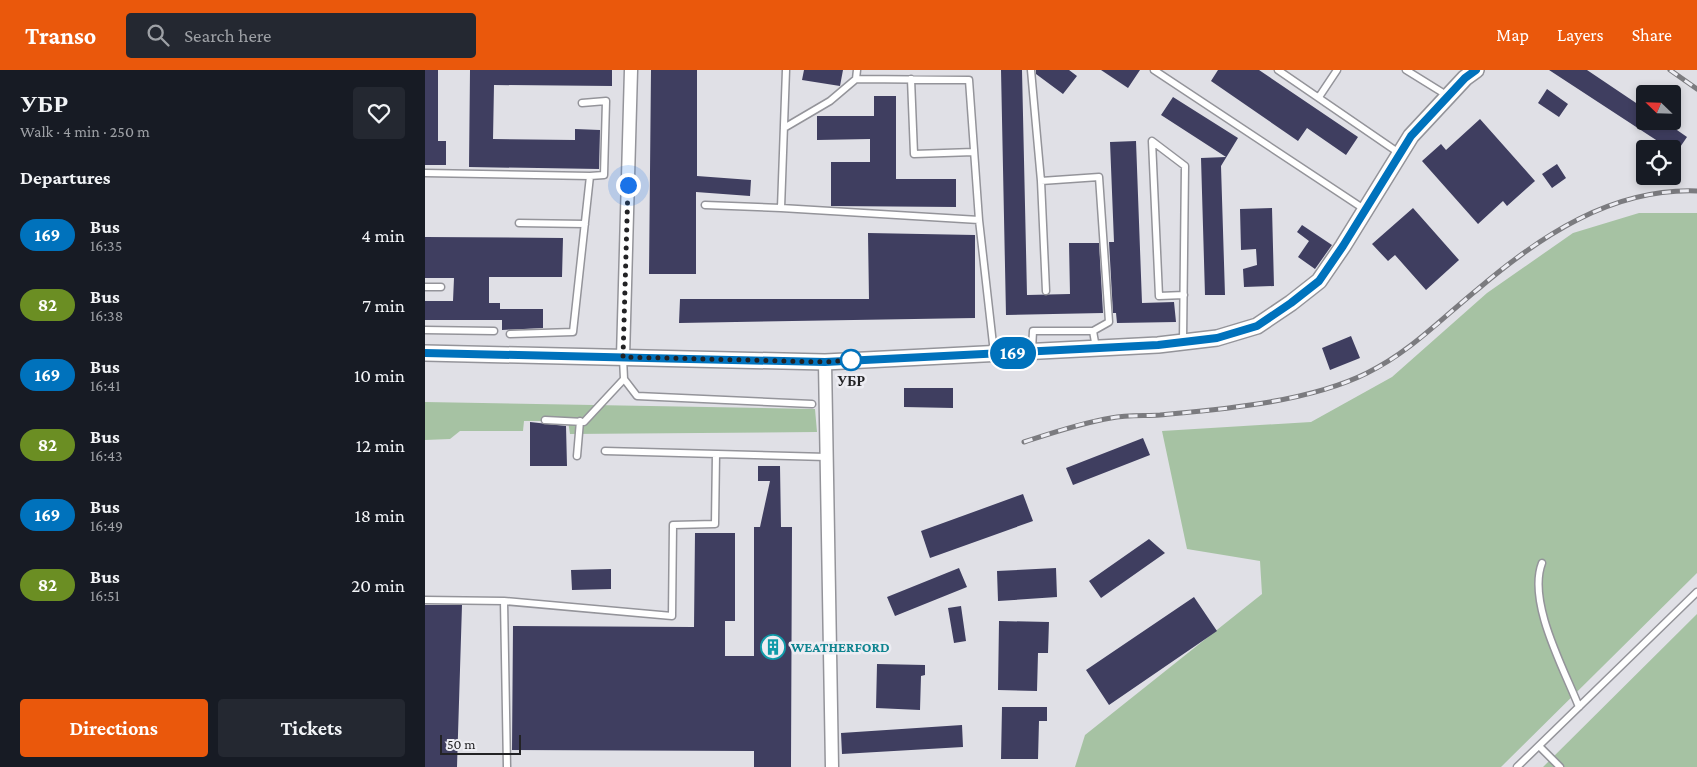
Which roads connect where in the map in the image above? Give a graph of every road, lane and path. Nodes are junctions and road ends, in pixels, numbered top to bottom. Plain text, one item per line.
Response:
1 (631, 70) edge
2 (786, 70) edge
3 (857, 70) edge
4 (1031, 70) edge
5 (1155, 70) edge
6 (1278, 70) edge
7 (1337, 70) edge
8 (1407, 70) edge
9 (1467, 72) edge
10 (856, 79) junction
11 (911, 80) junction
12 (1448, 96) junction
13 (1319, 98) junction
14 (582, 103) dead end
15 (784, 128) junction
16 (974, 152) junction
17 (1400, 154) junction
18 (425, 173) edge
19 (590, 176) junction
20 (1041, 181) junction
21 (705, 205) dead end
22 (781, 208) junction
23 (1365, 210) junction
24 (979, 220) junction
25 (519, 223) dead end
26 (585, 224) junction
27 (425, 287) edge
28 (441, 287) dead end
29 (1045, 291) dead end
30 (1183, 295) junction
31 (425, 330) edge
32 (1093, 330) junction
33 (494, 332) dead end
34 (509, 334) dead end
35 (1183, 342) junction
36 (1096, 348) junction
37 (1032, 352) junction
38 (425, 353) edge
39 (994, 353) junction
40 (623, 357) junction
41 (825, 362) junction
42 (624, 379) junction
43 (812, 404) dead end
44 (545, 420) dead end
45 (580, 421) junction
46 (605, 451) dead end
47 (716, 454) junction
48 (577, 456) dead end
49 (827, 457) junction
50 (1542, 563) dead end
51 (1697, 592) edge
52 (425, 600) edge
53 (504, 601) junction
54 (1579, 707) junction
55 (1539, 746) junction
56 (507, 767) edge
57 (832, 767) edge
58 (1517, 767) edge
59 (1560, 767) edge

1 - 40 street
2 - 15 lane
3 - 10 lane
4 - 20 lane
5 - 23 lane
6 - 13 lane
7 - 13 lane
8 - 12 lane
9 - 12 street
10 - 11 lane
10 - 15 lane
11 - 16 lane
11 - 16 lane
12 - 17 street
13 - 17 lane
14 - 19 lane
15 - 22 lane
16 - 24 lane
17 - 23 street
18 - 19 lane
19 - 26 lane
20 - 29 lane
20 - 32 lane
21 - 22 lane
22 - 24 lane
23 - 35 street
24 - 39 lane
25 - 26 lane
26 - 34 lane
27 - 28 lane
30 - 30 lane
30 - 35 lane
31 - 33 lane
32 - 36 lane
32 - 37 lane
35 - 36 street
36 - 37 street
37 - 39 street
38 - 40 street
39 - 41 street
40 - 41 street
40 - 42 lane
41 - 49 street
42 - 43 lane
42 - 45 lane
44 - 45 lane
45 - 48 lane
46 - 47 lane
47 - 49 lane
47 - 53 lane
49 - 57 street
50 - 54 lane
51 - 54 lane
52 - 53 lane
53 - 56 lane
54 - 55 lane
55 - 58 lane
55 - 59 lane

